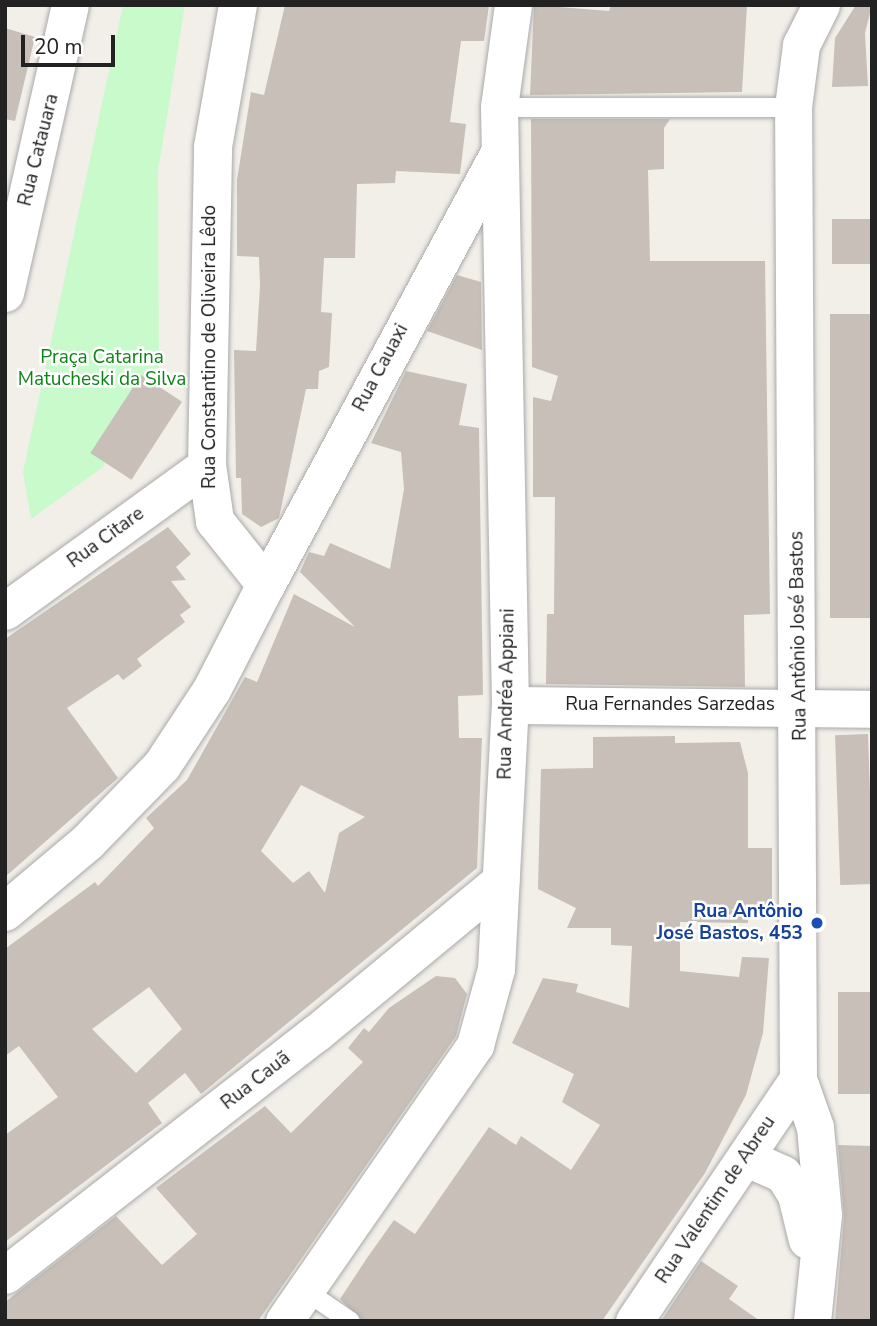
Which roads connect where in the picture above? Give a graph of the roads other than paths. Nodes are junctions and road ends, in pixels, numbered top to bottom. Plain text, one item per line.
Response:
1 (70, 5) edge
2 (238, 5) edge
3 (513, 5) edge
4 (821, 5) edge
5 (499, 107) junction
6 (793, 107) junction
7 (499, 154) junction
8 (5, 293) edge
9 (207, 465) junction
10 (266, 585) junction
11 (6, 608) edge
12 (510, 705) junction
13 (800, 707) junction
14 (872, 709) edge
15 (501, 880) junction
16 (5, 912) edge
17 (798, 1079) junction
18 (747, 1158) junction
19 (814, 1269) junction
20 (5, 1275) edge
21 (306, 1291) junction
22 (284, 1321) edge
23 (350, 1321) edge
24 (634, 1321) edge
25 (812, 1321) edge

1 - 8 street, Rua Catauara
2 - 9 street, Rua Constantino de Oliveira Lêdo
3 - 5 street, Rua Andréa Appiani
4 - 6 street, Rua Antônio José Bastos
5 - 6 lane
5 - 7 street, Rua Andréa Appiani
6 - 13 street, Rua Antônio José Bastos
7 - 10 street, Rua Cauaxi
7 - 12 street, Rua Andréa Appiani
9 - 10 street, Rua Constantino de Oliveira Lêdo
9 - 11 street, Rua Citare
10 - 16 street
12 - 13 street, Rua Fernandes Sarzedas
12 - 15 street, Rua Andréa Appiani
13 - 14 street, Rua Fernandes Sarzedas
13 - 17 street, Rua Antônio José Bastos
15 - 20 street, Rua Cauã
15 - 21 street, Rua Andréa Appiani
17 - 18 street, Rua Valentim de Abreu
17 - 19 street, Rua Antônio José Bastos
18 - 19 street, Rua Antônio José Bastos
18 - 24 street, Rua Valentim de Abreu
19 - 25 street, Rua Antônio José Bastos
21 - 22 street, Rua Andréa Appiani
21 - 23 lane

